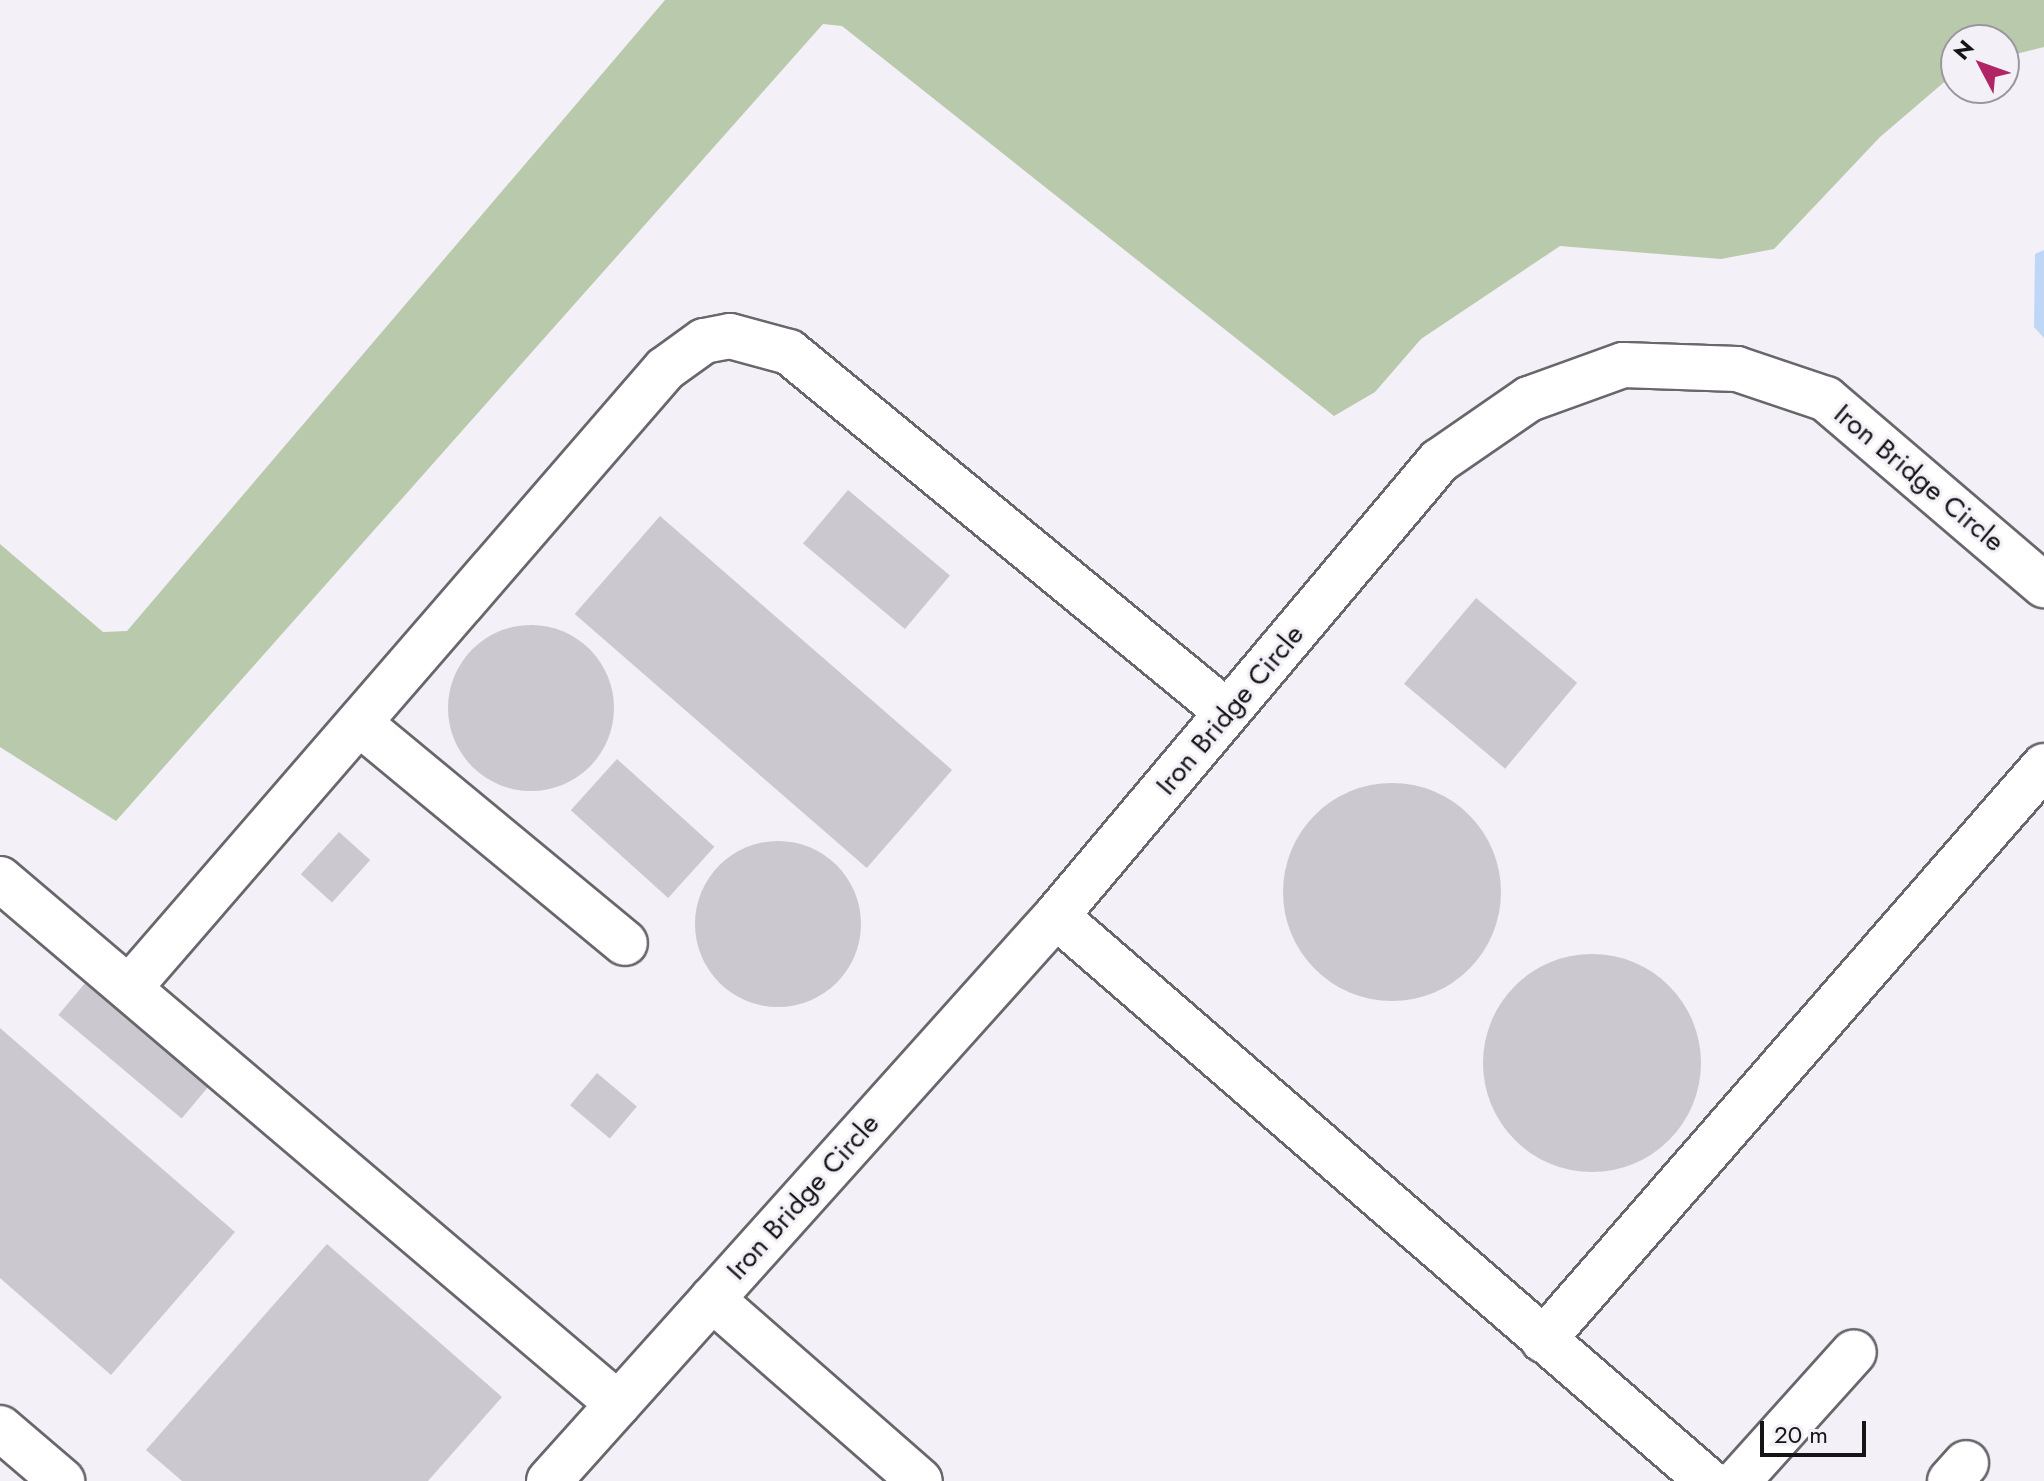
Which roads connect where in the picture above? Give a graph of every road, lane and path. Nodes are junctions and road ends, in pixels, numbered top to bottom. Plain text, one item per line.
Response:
1 (2044, 585) edge
2 (1227, 712) junction
3 (359, 723) junction
4 (2044, 766) edge
5 (0, 879) edge
6 (1056, 916) junction
7 (625, 943) dead end
8 (129, 988) junction
9 (712, 1299) junction
10 (1543, 1340) junction
11 (1854, 1352) dead end
12 (618, 1404) junction
13 (0, 1428) edge
14 (62, 1481) edge
15 (549, 1481) edge
16 (920, 1481) edge
17 (1708, 1481) edge
18 (1738, 1481) edge

1 - 2 street, Iron Bridge Circle
2 - 3 street
2 - 6 street, Iron Bridge Circle
3 - 7 street
3 - 8 street
4 - 10 street
5 - 8 street
6 - 9 street, Iron Bridge Circle
6 - 10 street
8 - 12 street
9 - 12 street, Iron Bridge Circle
9 - 16 street
10 - 17 street
11 - 18 street
12 - 15 street, Iron Bridge Circle
13 - 14 street

